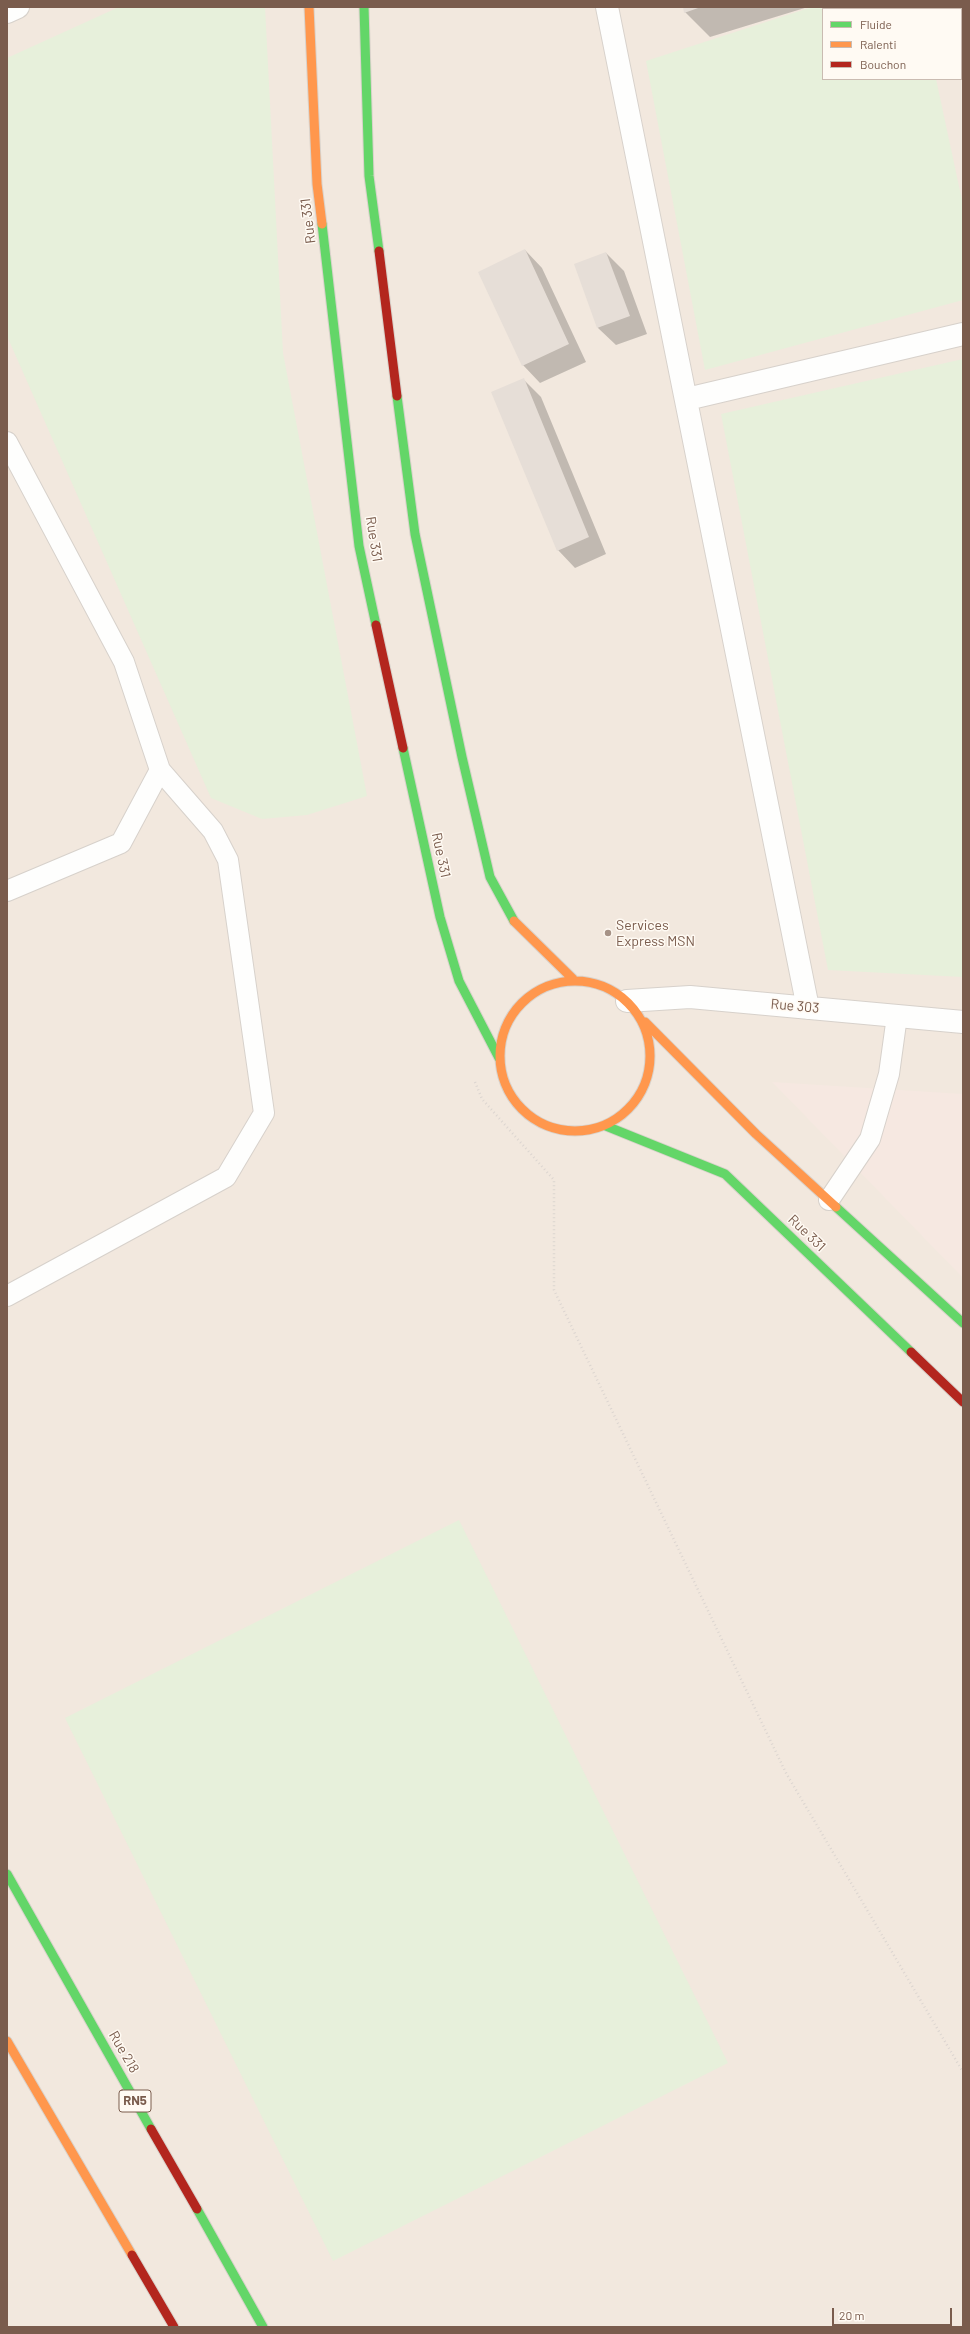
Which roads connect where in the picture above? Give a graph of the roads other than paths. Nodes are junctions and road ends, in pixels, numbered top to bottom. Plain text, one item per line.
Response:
1 (18, 7) edge
2 (309, 7) edge
3 (364, 7) edge
4 (607, 7) edge
5 (7, 12) edge
6 (963, 334) edge
7 (687, 400) junction
8 (7, 442) edge
9 (160, 770) junction
10 (7, 891) edge
11 (573, 980) junction
12 (627, 1001) junction
13 (808, 1008) junction
14 (897, 1016) junction
15 (645, 1022) junction
16 (963, 1022) edge
17 (499, 1058) junction
18 (606, 1126) junction
19 (829, 1200) junction
20 (7, 1296) edge
21 (963, 1322) edge
22 (963, 1402) edge
23 (7, 1874) edge
24 (7, 2040) edge
25 (174, 2327) edge
26 (263, 2327) edge

1 - 5 street
2 - 17 main road, Rue 331
3 - 11 main road
4 - 7 street
6 - 7 street
7 - 13 street
8 - 9 lane
9 - 10 lane
9 - 20 lane
11 - 12 main road
11 - 17 main road
12 - 13 street, Rue 303
12 - 15 main road
13 - 14 street, Rue 303
14 - 16 street, Rue 303
14 - 19 lane
15 - 18 main road
15 - 19 main road
17 - 18 main road
18 - 22 main road, Rue 331
19 - 21 main road
23 - 26 main road, Rue 218 / RN5
24 - 25 main road

